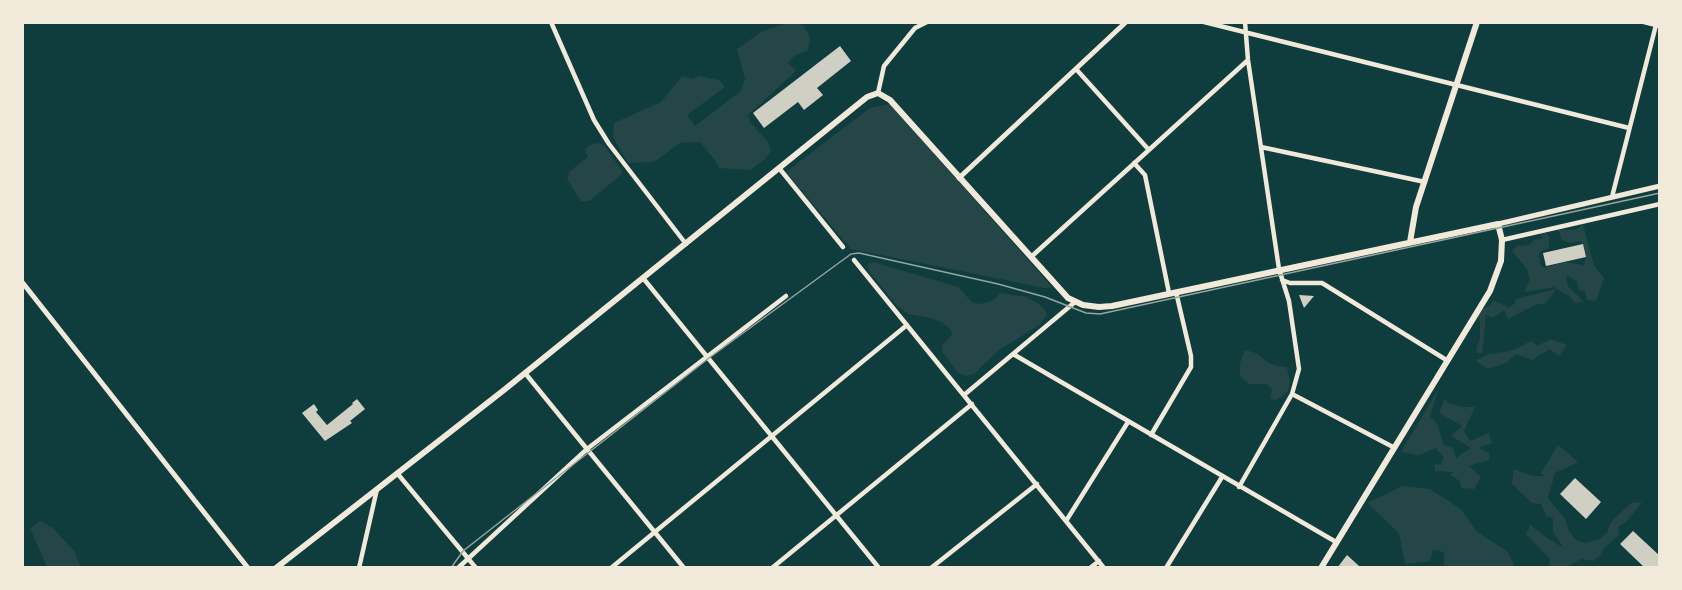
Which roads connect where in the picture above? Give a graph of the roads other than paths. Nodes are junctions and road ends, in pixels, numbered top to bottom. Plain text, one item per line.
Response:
1 (551, 22) edge
2 (927, 22) edge
3 (1126, 22) edge
4 (1204, 22) edge
5 (1245, 22) edge
6 (1478, 22) edge
7 (1644, 22) edge
8 (1658, 26) edge
9 (1247, 33) junction
10 (1248, 60) junction
11 (1076, 69) junction
12 (1457, 85) junction
13 (878, 93) junction
14 (1629, 128) junction
15 (1261, 147) junction
16 (1149, 150) junction
17 (1134, 163) junction
18 (779, 168) junction
19 (959, 178) junction
20 (1425, 182) junction
21 (1659, 186) edge
22 (1612, 197) junction
23 (1659, 204) edge
24 (1498, 224) junction
25 (1502, 240) junction
26 (1410, 242) junction
27 (686, 244) junction
28 (843, 247) dead end
29 (1031, 257) junction
30 (854, 260) dead end
31 (1279, 269) junction
32 (643, 278) junction
33 (1282, 280) junction
34 (22, 282) edge
35 (1176, 292) junction
36 (1169, 293) junction
37 (786, 296) dead end
38 (1076, 302) junction
39 (907, 325) junction
40 (1012, 354) junction
41 (707, 355) junction
42 (1448, 361) junction
43 (525, 373) junction
44 (1292, 394) junction
45 (964, 395) junction
46 (972, 404) junction
47 (1128, 422) junction
48 (1151, 435) junction
49 (772, 436) junction
50 (1393, 447) junction
51 (587, 449) junction
52 (397, 473) junction
53 (1222, 477) junction
54 (1037, 484) junction
55 (1239, 487) junction
56 (377, 489) junction
57 (836, 515) junction
58 (1066, 521) junction
59 (654, 531) junction
60 (1336, 542) junction
61 (469, 558) junction
62 (1099, 561) junction
63 (248, 567) edge
64 (276, 567) edge
65 (359, 567) edge
66 (458, 567) edge
67 (476, 567) edge
68 (611, 567) edge
69 (684, 567) edge
70 (772, 567) edge
71 (879, 567) edge
72 (931, 567) edge
73 (1090, 567) edge
74 (1104, 567) edge
75 (1166, 567) edge
76 (1321, 567) edge

1 - 27 street
2 - 13 street
3 - 11 street
4 - 9 street
5 - 9 street
6 - 12 main road
7 - 8 street
8 - 14 street
9 - 10 street
9 - 12 street
10 - 15 street
10 - 16 street
11 - 16 street
11 - 19 street
12 - 14 street
12 - 20 main road
13 - 18 main road
13 - 19 main road
14 - 22 street
15 - 20 street
15 - 31 street
16 - 17 street
17 - 29 street
17 - 36 street
18 - 27 main road
18 - 28 street
19 - 29 main road
20 - 26 main road
21 - 22 street
22 - 24 street
23 - 25 street
24 - 25 main road
24 - 26 main road
25 - 42 main road
26 - 31 main road
27 - 32 main road
29 - 38 main road
30 - 39 street
31 - 33 street
31 - 35 main road
32 - 41 street
32 - 43 main road
33 - 42 street
33 - 44 street
34 - 63 street
35 - 36 main road
35 - 48 street
36 - 38 main road
37 - 41 street
38 - 40 street
39 - 45 street
39 - 49 street
40 - 45 street
40 - 47 street
41 - 49 street
41 - 51 street
42 - 50 main road
43 - 51 street
43 - 52 main road
44 - 50 street
44 - 55 street
45 - 46 street
46 - 54 street
46 - 57 street
47 - 48 street
47 - 58 street
48 - 53 street
49 - 57 street
49 - 59 street
50 - 60 main road
51 - 59 street
51 - 61 street
52 - 56 main road
52 - 61 street
53 - 55 street
53 - 75 street
54 - 58 street
54 - 72 street
55 - 60 street
56 - 64 main road
56 - 65 street
57 - 70 street
57 - 71 street
58 - 62 street
59 - 68 street
59 - 69 street
60 - 76 main road
61 - 66 street
61 - 67 street
62 - 73 street
62 - 74 street

